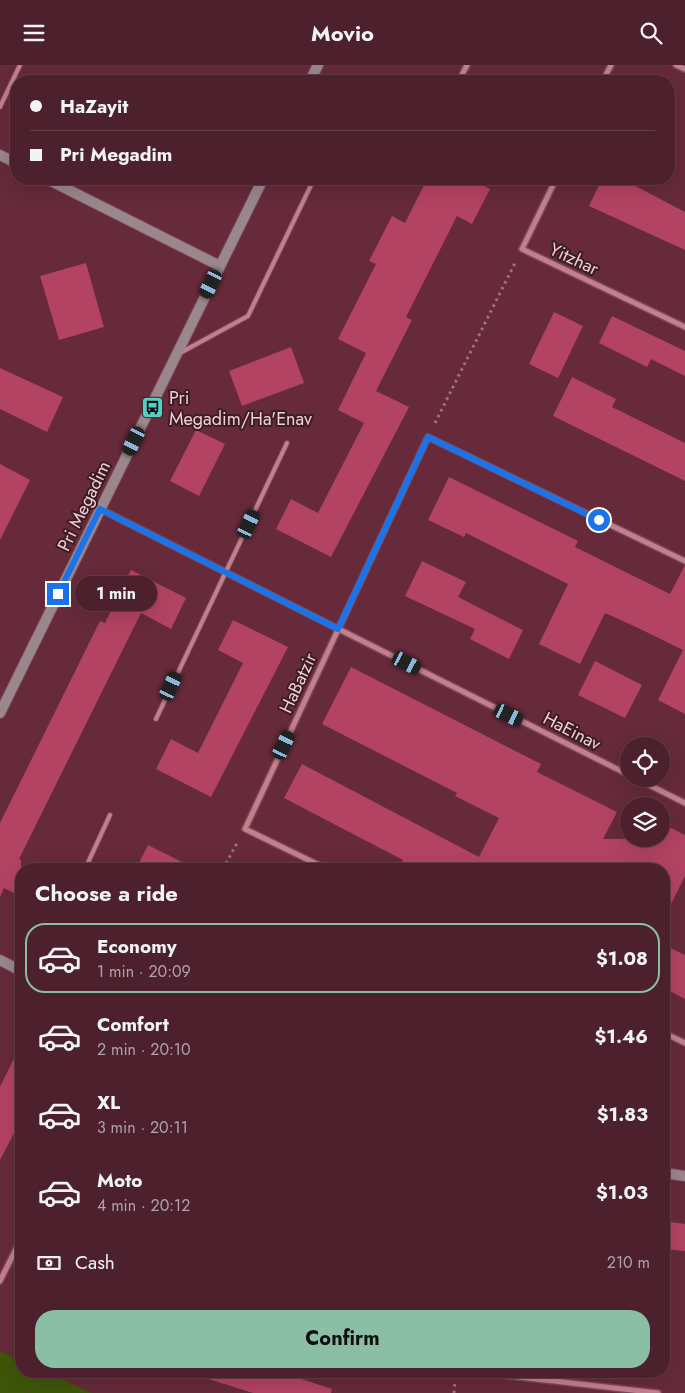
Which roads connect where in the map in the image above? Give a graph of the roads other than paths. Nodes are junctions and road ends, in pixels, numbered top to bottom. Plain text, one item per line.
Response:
1 (676, 65) edge
2 (685, 69) edge
3 (10, 86) edge
4 (0, 107) edge
5 (59, 185) edge
6 (260, 185) edge
7 (311, 185) edge
8 (553, 185) edge
9 (220, 266) junction
10 (685, 327) edge
11 (176, 355) junction
12 (287, 443) dead end
13 (100, 509) junction
14 (685, 561) edge
15 (226, 572) junction
16 (338, 629) junction
17 (0, 713) edge
18 (156, 719) dead end
19 (620, 770) edge
20 (653, 787) edge
21 (685, 803) edge
22 (110, 815) dead end
23 (88, 863) edge
24 (315, 863) edge
25 (0, 960) edge
26 (15, 968) edge
27 (670, 1036) edge
28 (685, 1043) edge
29 (670, 1174) edge
30 (685, 1175) edge
31 (15, 1251) edge
32 (0, 1281) edge
33 (527, 1378) edge
34 (658, 1393) edge

1 - 2 street
3 - 4 lane
5 - 9 street
6 - 9 street, Pri Megadim
7 - 11 lane
8 - 10 street, Yitzhar
9 - 11 street, Pri Megadim
11 - 13 street, Pri Megadim
12 - 15 lane
13 - 15 street, HaEinav
13 - 17 street, Pri Megadim
14 - 16 street, HaBatzir
15 - 16 street, HaEinav
15 - 18 lane
16 - 19 street, HaEinav
16 - 24 street, HaBatzir
20 - 21 street
22 - 23 lane
25 - 26 street
27 - 28 street
29 - 30 street
31 - 32 street
33 - 34 street

